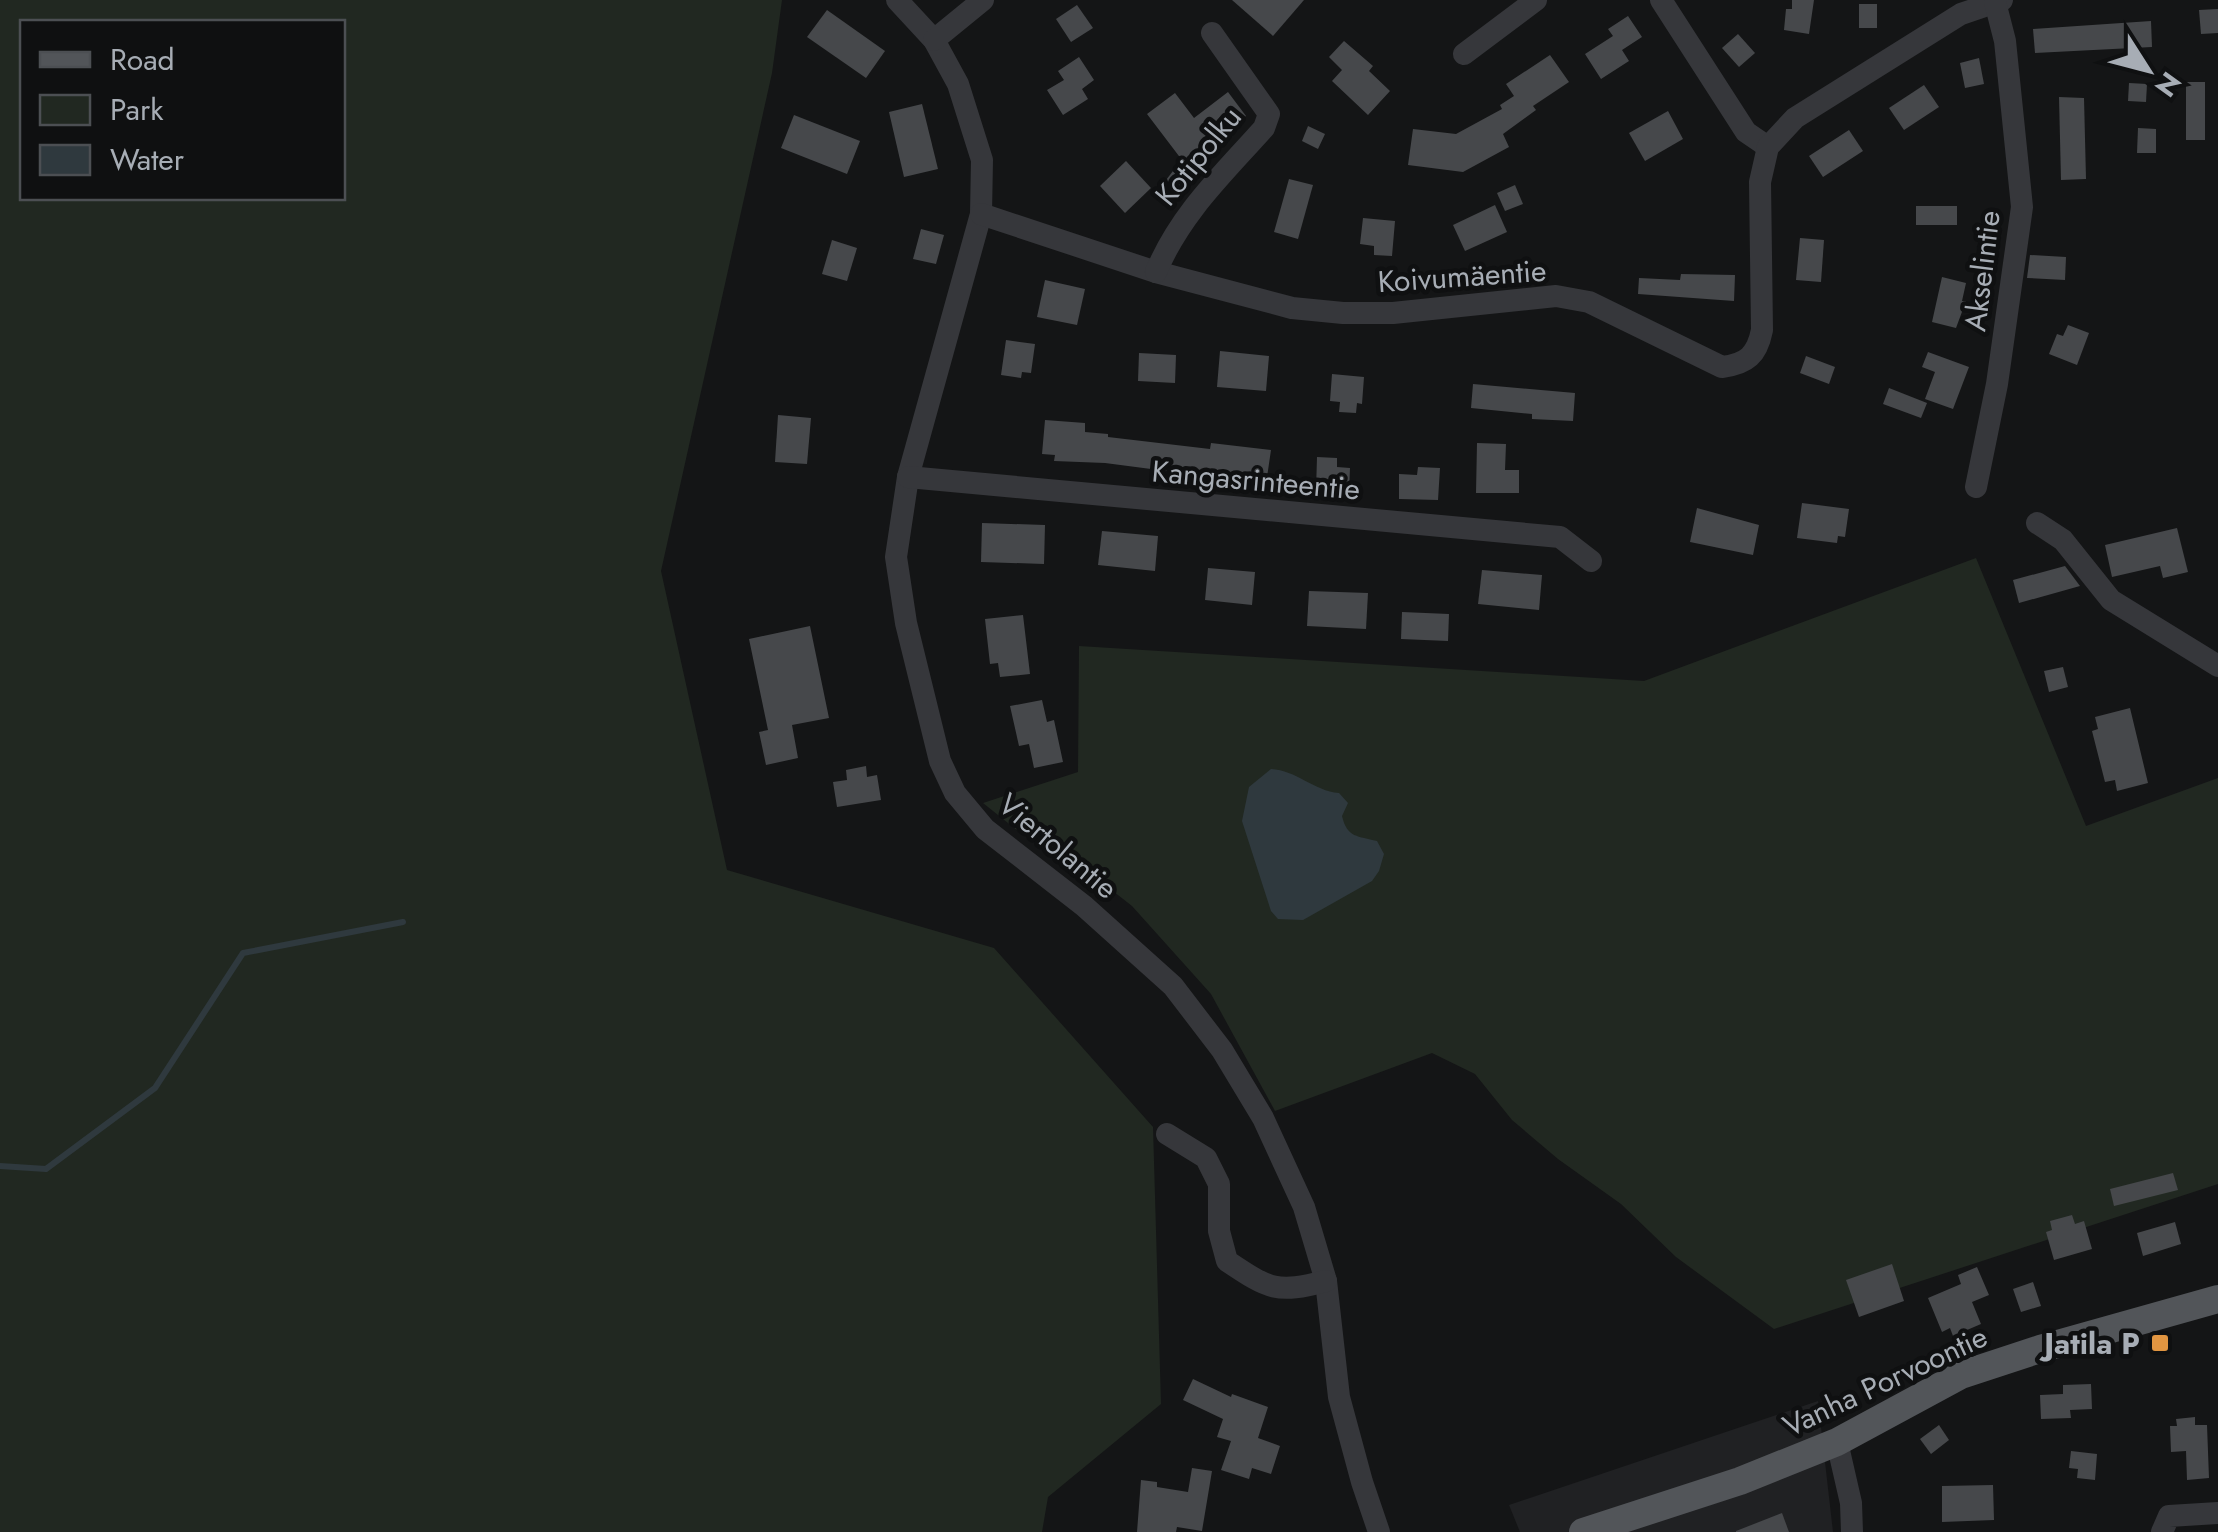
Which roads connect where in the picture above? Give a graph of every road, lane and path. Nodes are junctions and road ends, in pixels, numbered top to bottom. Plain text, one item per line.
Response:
1 (897, 0) edge
2 (984, 0) edge
3 (1536, 0) edge
4 (1660, 0) edge
5 (1998, 1) edge
6 (953, 10) edge
7 (1212, 32) dead end
8 (934, 40) junction
9 (1464, 54) dead end
10 (1768, 147) junction
11 (980, 214) junction
12 (1156, 272) junction
13 (908, 477) junction
14 (1976, 487) dead end
15 (2037, 523) dead end
16 (1591, 561) dead end
17 (2218, 666) edge
18 (1167, 1134) dead end
19 (1326, 1281) junction
20 (2218, 1299) edge
21 (1837, 1442) junction
22 (2218, 1513) edge
23 (2166, 1524) edge
24 (1379, 1532) edge
25 (1583, 1532) edge
26 (1852, 1532) edge

1 - 8 street, Viertolantie
2 - 6 street
3 - 9 street
4 - 10 street
5 - 10 street
5 - 14 street, Akselintie
6 - 8 street
7 - 12 street, Kotipolku
8 - 11 street, Viertolantie
10 - 12 street, Koivumäentie
11 - 12 street, Koivumäentie
11 - 13 street, Viertolantie
13 - 16 street, Kangasrinteentie
13 - 19 street, Viertolantie
15 - 17 street
18 - 19 street
19 - 24 street, Viertolantie
20 - 21 main road, Vanha Porvoontie
21 - 25 main road, Vanha Porvoontie
21 - 26 street
22 - 23 street

